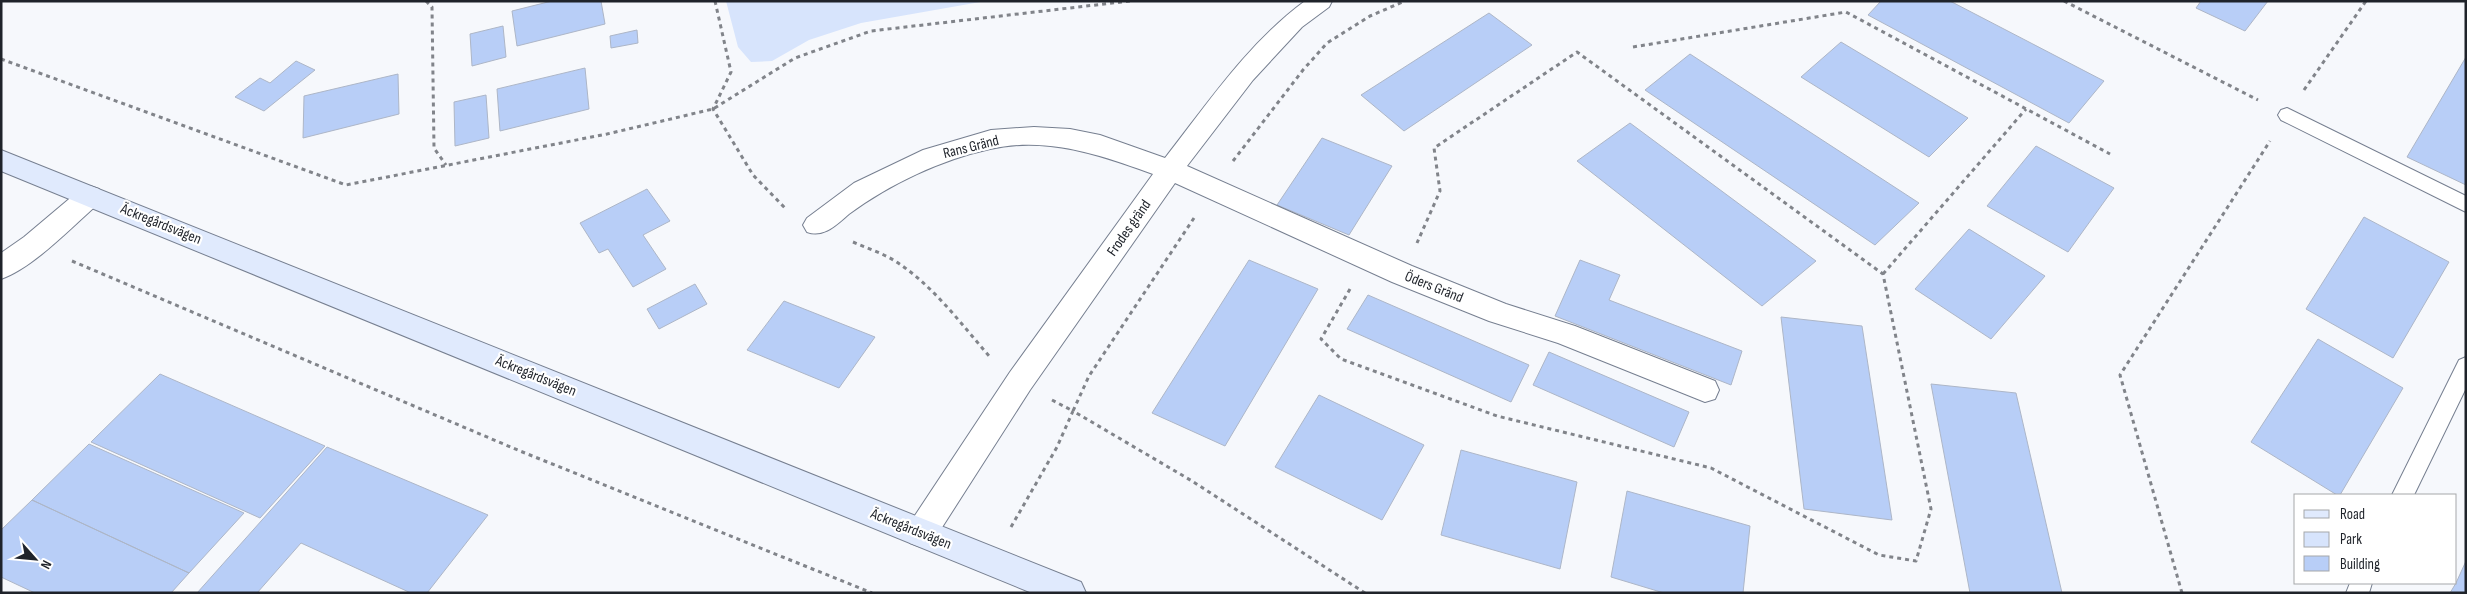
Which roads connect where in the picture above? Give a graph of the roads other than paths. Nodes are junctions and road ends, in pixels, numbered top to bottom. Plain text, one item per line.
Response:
1 (1321, 1) edge
2 (2287, 115) road end
3 (1, 160) edge
4 (1170, 170) junction
5 (90, 196) junction
6 (2466, 205) edge
7 (816, 225) dead end
8 (1, 268) edge
9 (2466, 366) edge
10 (1705, 390) dead end
11 (2404, 494) edge
12 (921, 533) junction
13 (1070, 593) edge

1 - 4 street, Frodes gränd
2 - 6 lane
3 - 5 street, Äckregårdsvägen
4 - 7 street, Rans Gränd
4 - 10 street, Öders Gränd
4 - 12 street, Frodes gränd
5 - 8 street
5 - 12 street, Äckregårdsvägen
9 - 11 lane
12 - 13 street, Äckregårdsvägen

